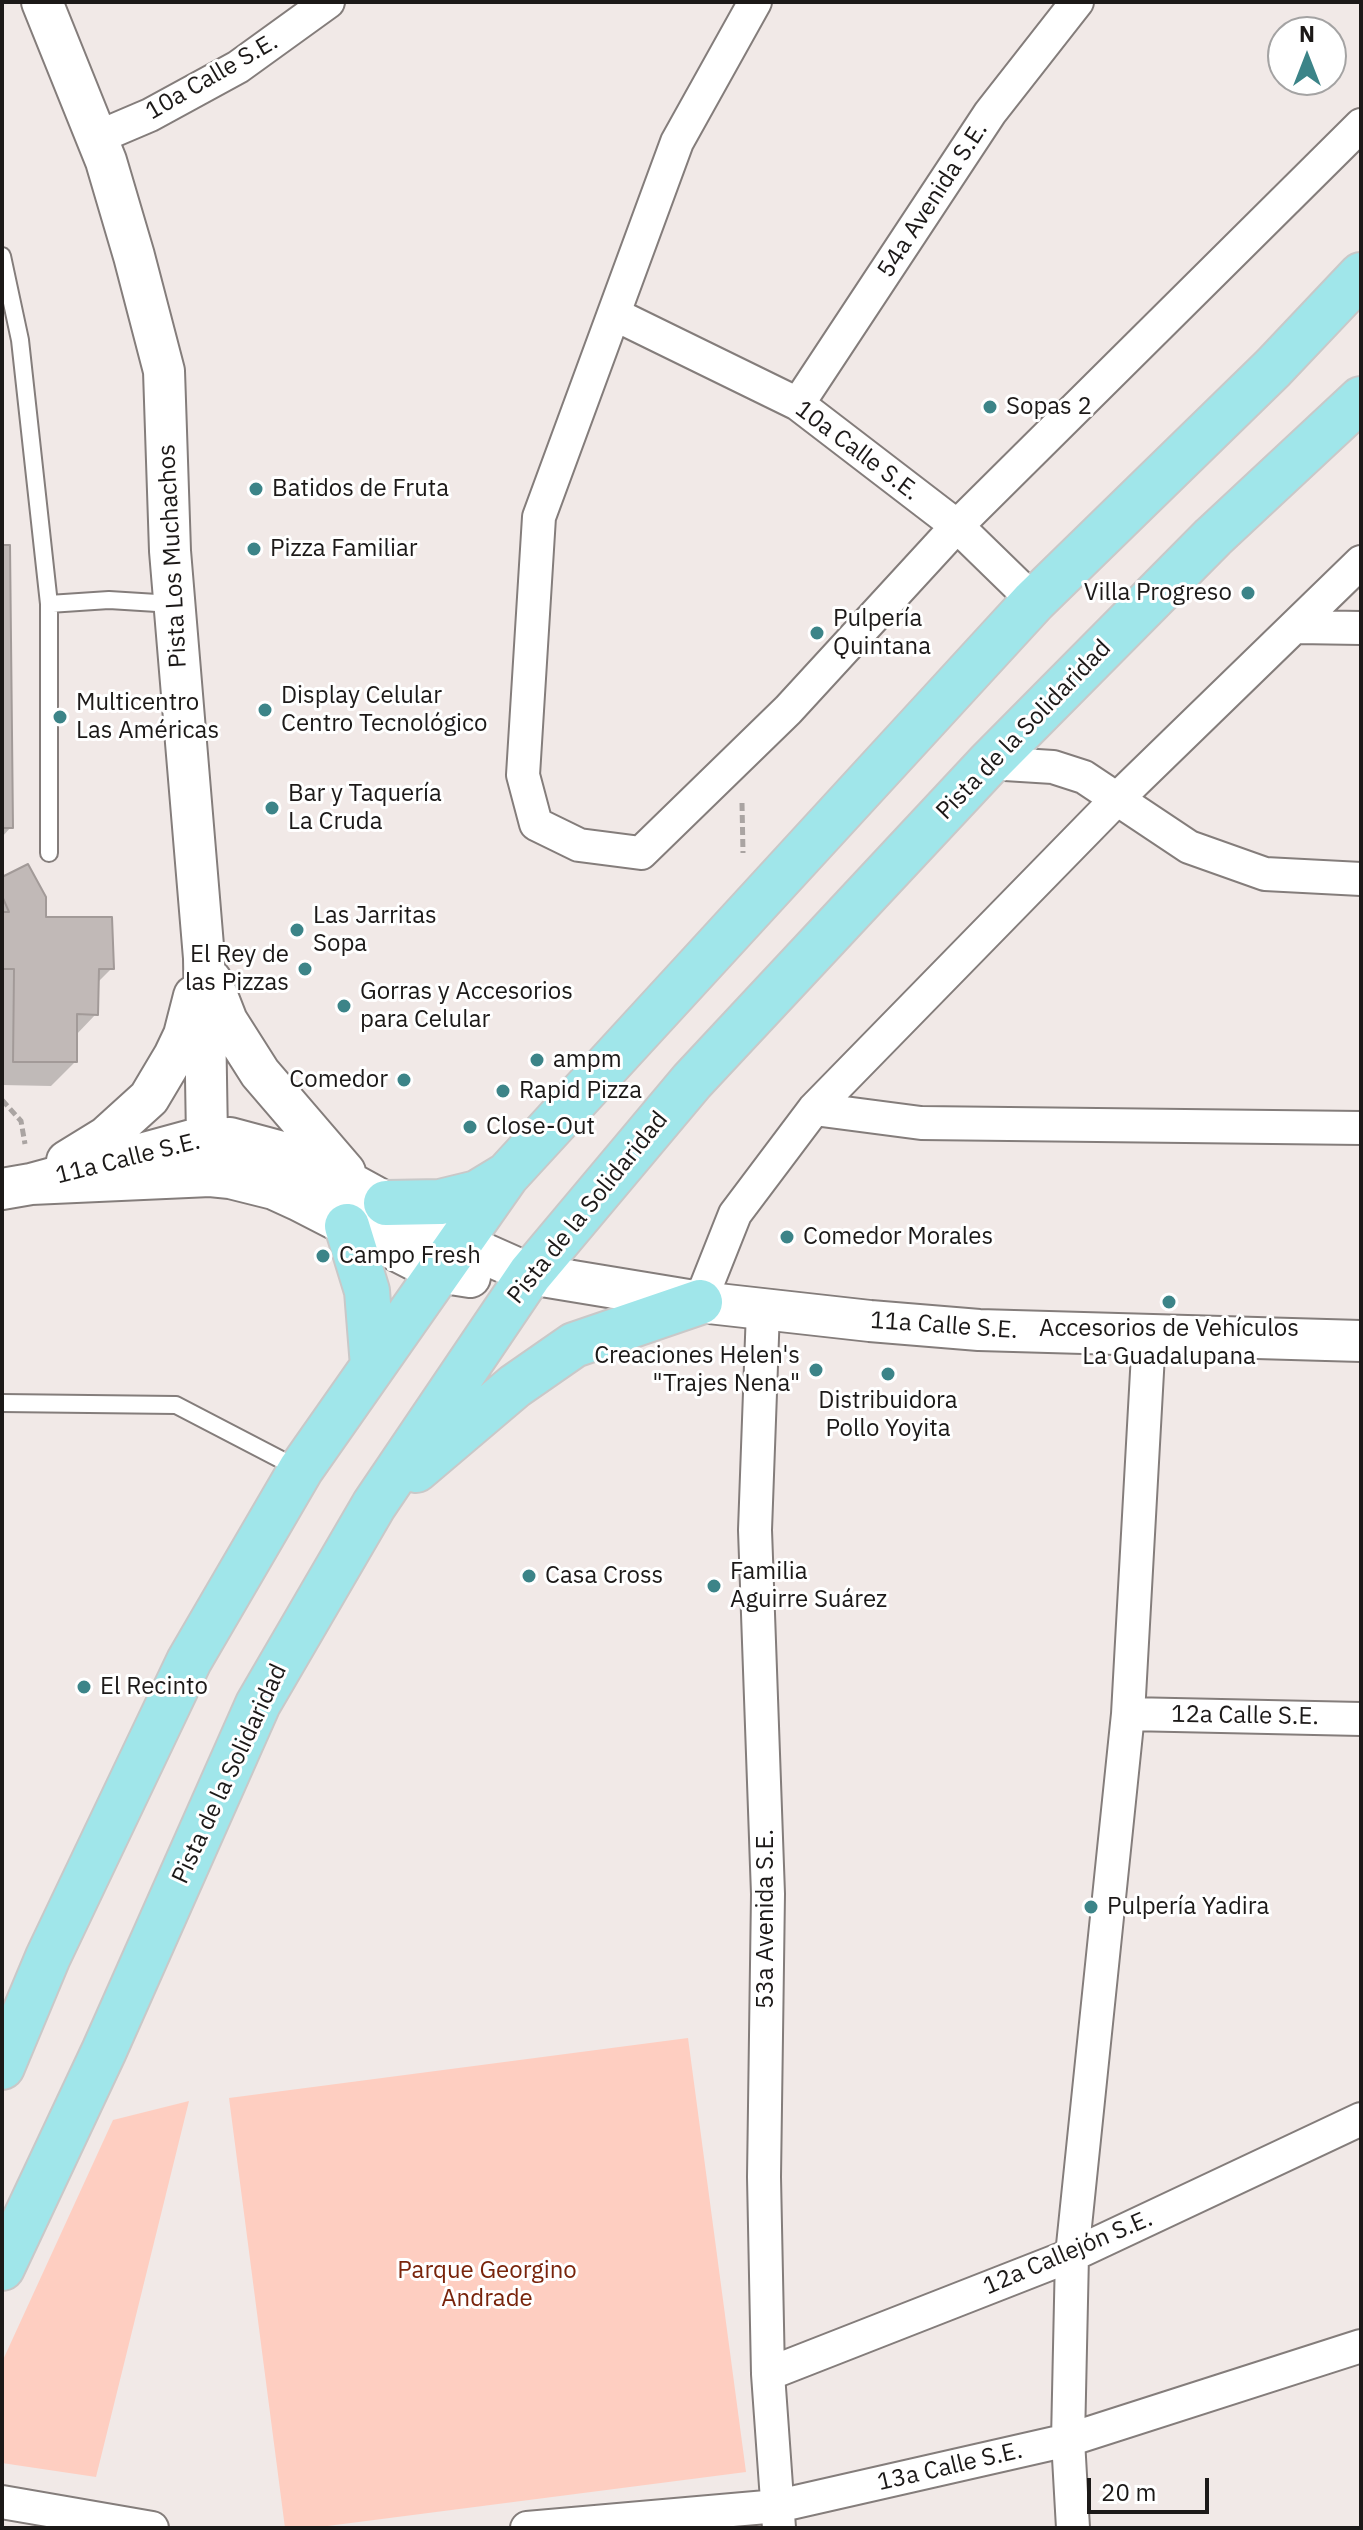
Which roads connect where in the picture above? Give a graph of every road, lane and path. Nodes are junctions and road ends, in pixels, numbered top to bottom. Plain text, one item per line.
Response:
1 (42, 2) edge
2 (755, 2) edge
3 (1077, 2) edge
4 (326, 4) edge
5 (1361, 125) edge
6 (96, 138) junction
7 (2, 256) edge
8 (1361, 275) edge
9 (614, 314) junction
10 (1361, 399) edge
11 (798, 404) junction
12 (957, 526) junction
13 (1361, 562) edge
14 (1034, 601) junction
15 (49, 604) junction
16 (174, 604) junction
17 (1297, 627) junction
18 (1361, 628) edge
19 (738, 759) junction
20 (989, 763) junction
21 (1118, 798) junction
22 (49, 853) dead end
23 (743, 856) dead end
24 (1361, 879) edge
25 (204, 958) junction
26 (2, 1100) edge
27 (814, 1109) junction
28 (1361, 1128) edge
29 (209, 1157) junction
30 (507, 1175) junction
31 (16, 1186) edge
32 (363, 1204) junction
33 (448, 1257) junction
34 (530, 1274) junction
35 (700, 1302) junction
36 (763, 1310) junction
37 (1149, 1336) junction
38 (1361, 1341) edge
39 (373, 1366) junction
40 (2, 1403) edge
41 (301, 1469) junction
42 (374, 1505) junction
43 (1128, 1714) junction
44 (1361, 1719) edge
45 (2, 2067) edge
46 (1361, 2119) edge
47 (1072, 2255) junction
48 (2, 2268) edge
49 (1361, 2346) edge
50 (768, 2374) junction
51 (1068, 2440) junction
52 (15, 2512) edge
53 (778, 2517) edge
54 (152, 2528) edge
55 (527, 2528) edge
56 (1073, 2528) edge

1 - 6 street, Pista Los Muchachos
2 - 9 street
3 - 11 street, 54a Avenida S.E.
4 - 6 street, 10a Calle S.E.
5 - 12 street
6 - 16 street, Pista Los Muchachos
7 - 15 lane
8 - 14 main road
9 - 11 street, 10a Calle S.E.
9 - 19 street
10 - 20 main road, Pista de la Solidaridad
11 - 12 street, 10a Calle S.E.
12 - 14 street, 10a Calle S.E.
12 - 19 street
13 - 17 street
14 - 30 main road
15 - 16 lane
15 - 22 lane
16 - 25 street, Pista Los Muchachos
17 - 18 street
17 - 21 street
19 - 23 path
20 - 21 street
20 - 34 main road, Pista de la Solidaridad
21 - 24 street
21 - 27 street
25 - 29 street, Pista Los Muchachos
25 - 31 street
25 - 32 street
26 - 31 path
27 - 28 street
27 - 35 street
29 - 31 street, 11a Calle S.E.
29 - 32 street, 11a Calle S.E.
30 - 32 main road
30 - 33 main road
32 - 33 street, 11a Calle S.E.
32 - 39 main road
33 - 34 street, 11a Calle S.E.
33 - 39 main road
34 - 35 street, 11a Calle S.E.
34 - 42 main road, Pista de la Solidaridad
35 - 36 street, 11a Calle S.E.
35 - 42 main road
36 - 37 street, 11a Calle S.E.
36 - 50 street, 53a Avenida S.E.
37 - 38 street, 11a Calle S.E.
37 - 43 street
39 - 41 main road
40 - 41 lane
41 - 45 main road
42 - 48 main road, Pista de la Solidaridad
43 - 44 street, 12a Calle S.E.
43 - 47 street
46 - 47 street, 12a Callejón S.E.
47 - 50 street, 12a Callejón S.E.
47 - 51 street
49 - 51 street, 13a Calle S.E.
50 - 53 street, 53a Avenida S.E.
51 - 53 street, 13a Calle S.E.
51 - 56 street
52 - 54 street
53 - 55 street, 13a Calle S.E.

